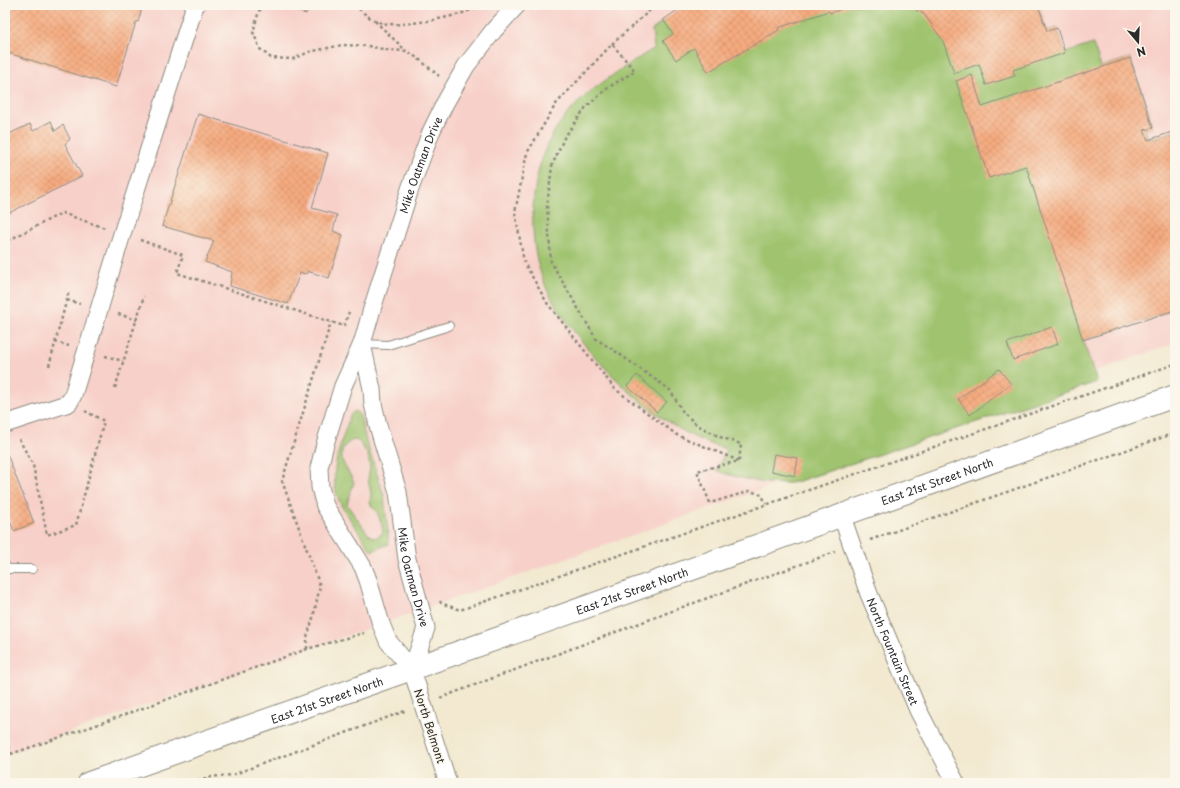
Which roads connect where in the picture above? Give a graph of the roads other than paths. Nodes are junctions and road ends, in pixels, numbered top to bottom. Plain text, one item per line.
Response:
1 (194, 5) edge
2 (508, 8) edge
3 (449, 326) dead end
4 (362, 344) junction
5 (1175, 396) edge
6 (8, 423) edge
7 (841, 514) junction
8 (5, 564) edge
9 (32, 569) dead end
10 (412, 670) junction
11 (88, 783) edge
12 (448, 783) edge
13 (956, 783) edge

1 - 6 street
2 - 4 street, Mike Oatman Drive
3 - 4 lane
4 - 10 street, Mike Oatman Drive
4 - 10 street, Mike Oatman Drive
5 - 7 main road, East 21st Street North
7 - 10 main road, East 21st Street North
7 - 13 street, North Fountain Street
8 - 9 lane
10 - 11 main road, East 21st Street North
10 - 12 street, North Belmont

